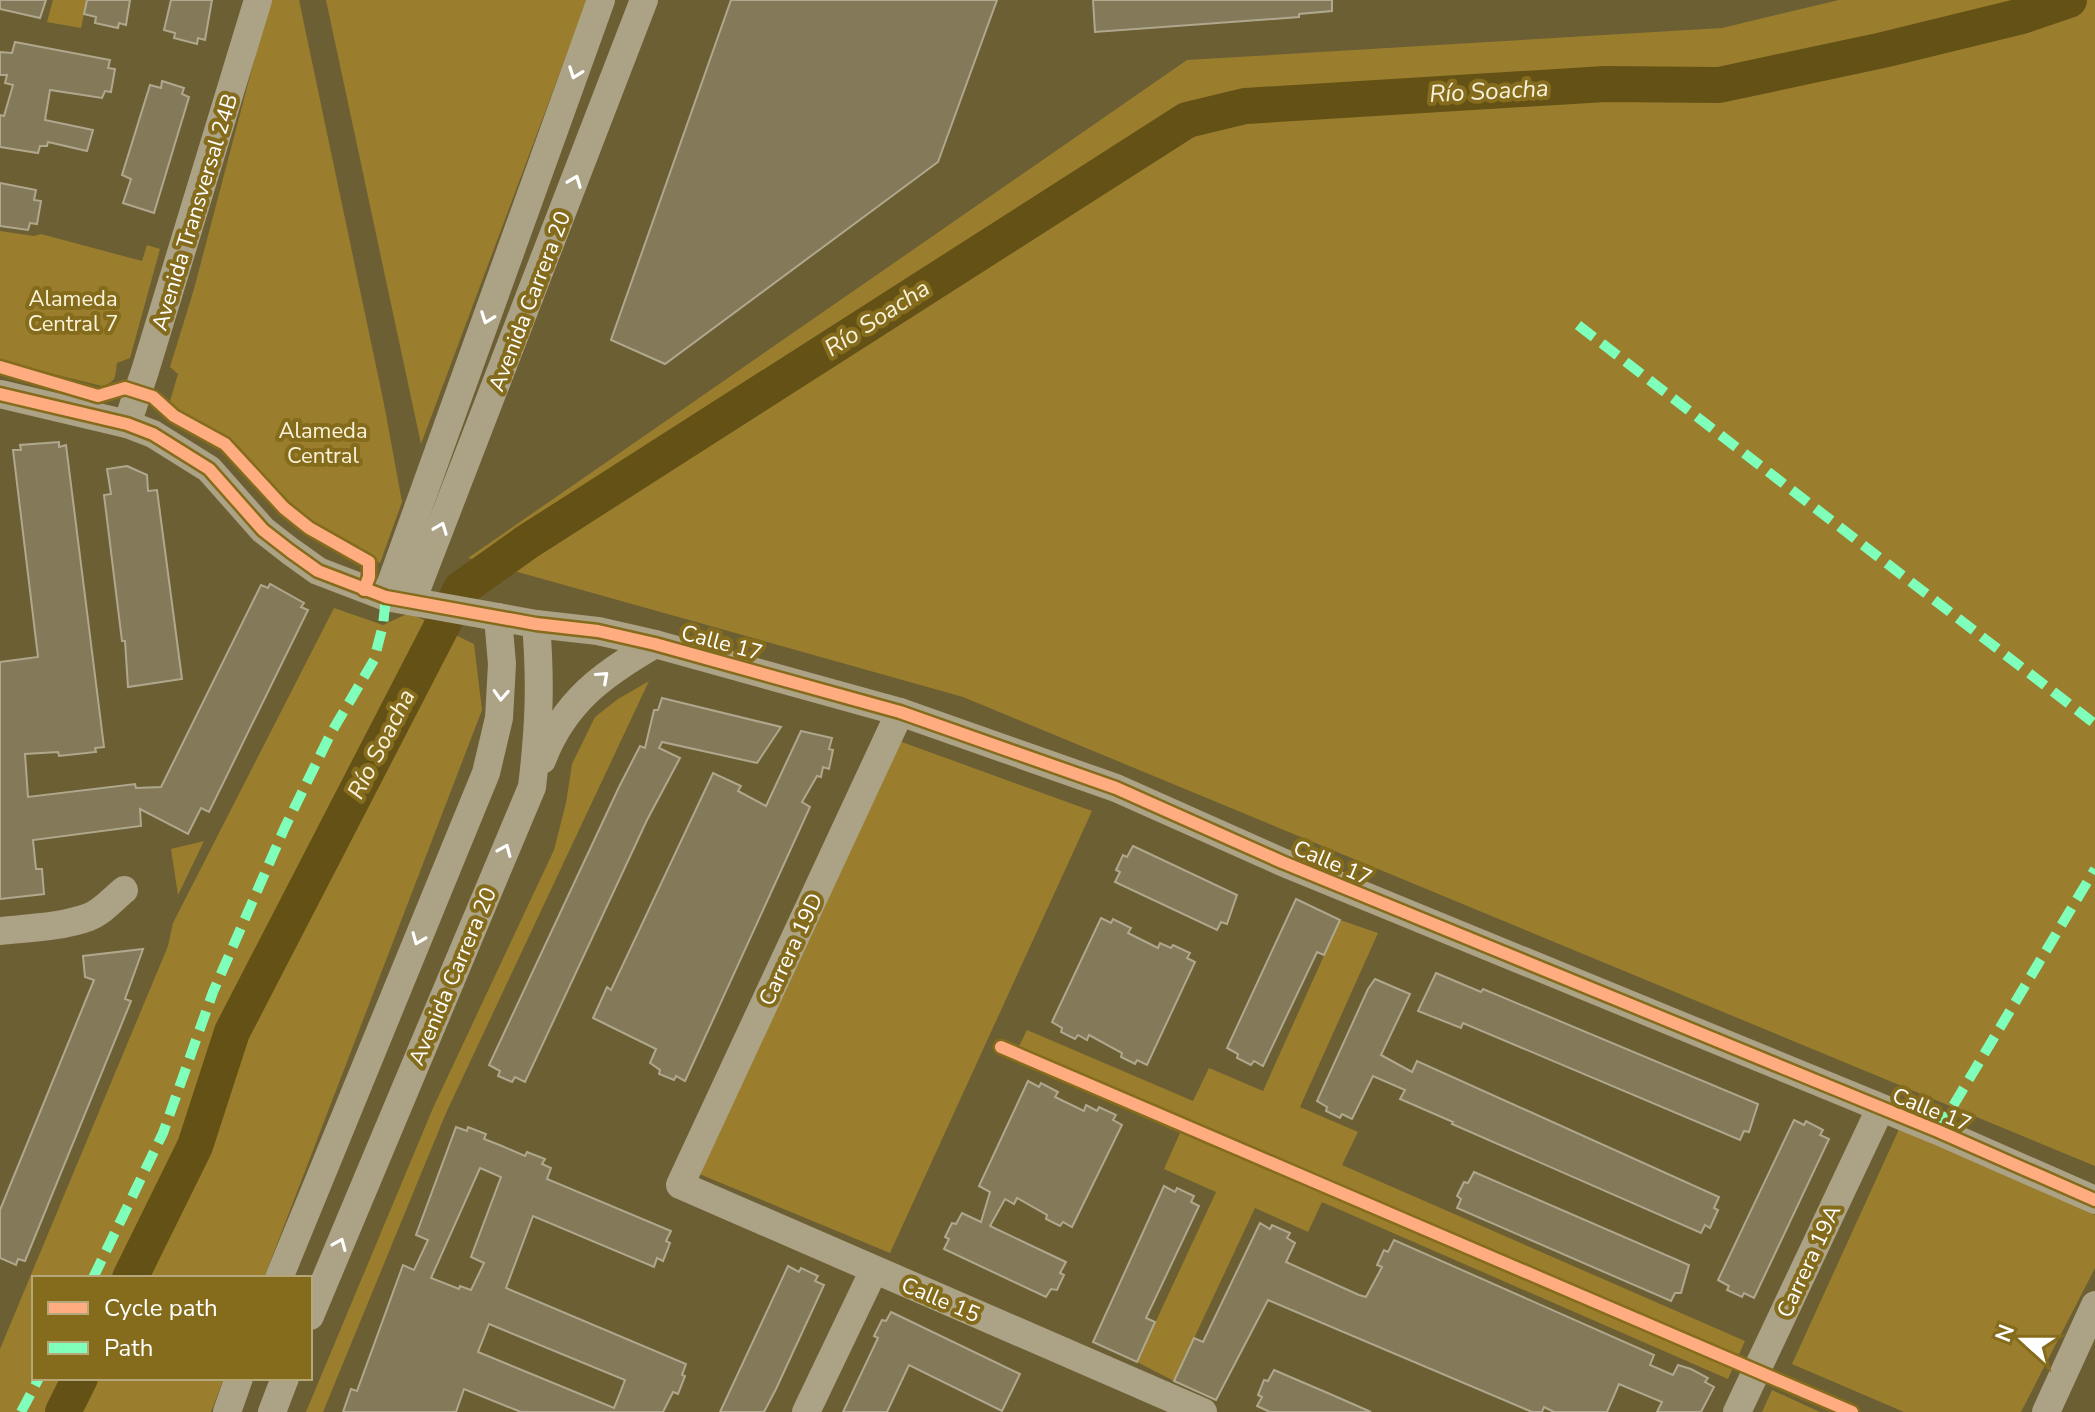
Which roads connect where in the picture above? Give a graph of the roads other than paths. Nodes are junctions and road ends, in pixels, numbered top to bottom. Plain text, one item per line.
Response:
1 (258, 0) edge
2 (601, 0) edge
3 (644, 0) edge
4 (0, 394) edge
5 (127, 424) junction
6 (410, 601) junction
7 (498, 617) junction
8 (536, 624) junction
9 (655, 644) junction
10 (900, 712) junction
11 (532, 787) junction
12 (124, 890) dead end
13 (0, 931) edge
14 (1880, 1109) junction
15 (680, 1185) joint
16 (2095, 1200) edge
17 (874, 1270) junction
18 (280, 1276) edge
19 (2095, 1305) edge
20 (312, 1311) edge
21 (238, 1380) edge
22 (284, 1380) edge
23 (227, 1412) edge
24 (272, 1412) edge
25 (806, 1412) edge
26 (1203, 1412) edge
27 (1737, 1412) edge
28 (2046, 1412) edge

1 - 5 street, Avenida Transversal 24B
2 -> 6 street, Avenida Carrera 20
6 -> 3 street, Avenida Carrera 20
4 - 5 street
5 - 6 street
6 - 7 street, Calle 17
7 - 8 street, Calle 17
7 -> 18 street, Avenida Carrera 20
8 - 9 street, Calle 17
8 - 11 street, Avenida Carrera 20
9 - 10 street, Calle 17
11 -> 9 street
10 - 14 street, Calle 17
10 - 15 street, Carrera 19D
20 -> 11 street, Avenida Carrera 20
12 - 13 street
14 - 16 street, Calle 17
14 - 27 street, Carrera 19A
15 - 17 street, Calle 15
17 - 25 street
17 - 26 street, Calle 15
19 - 28 street
21 - 23 street
22 - 24 street

